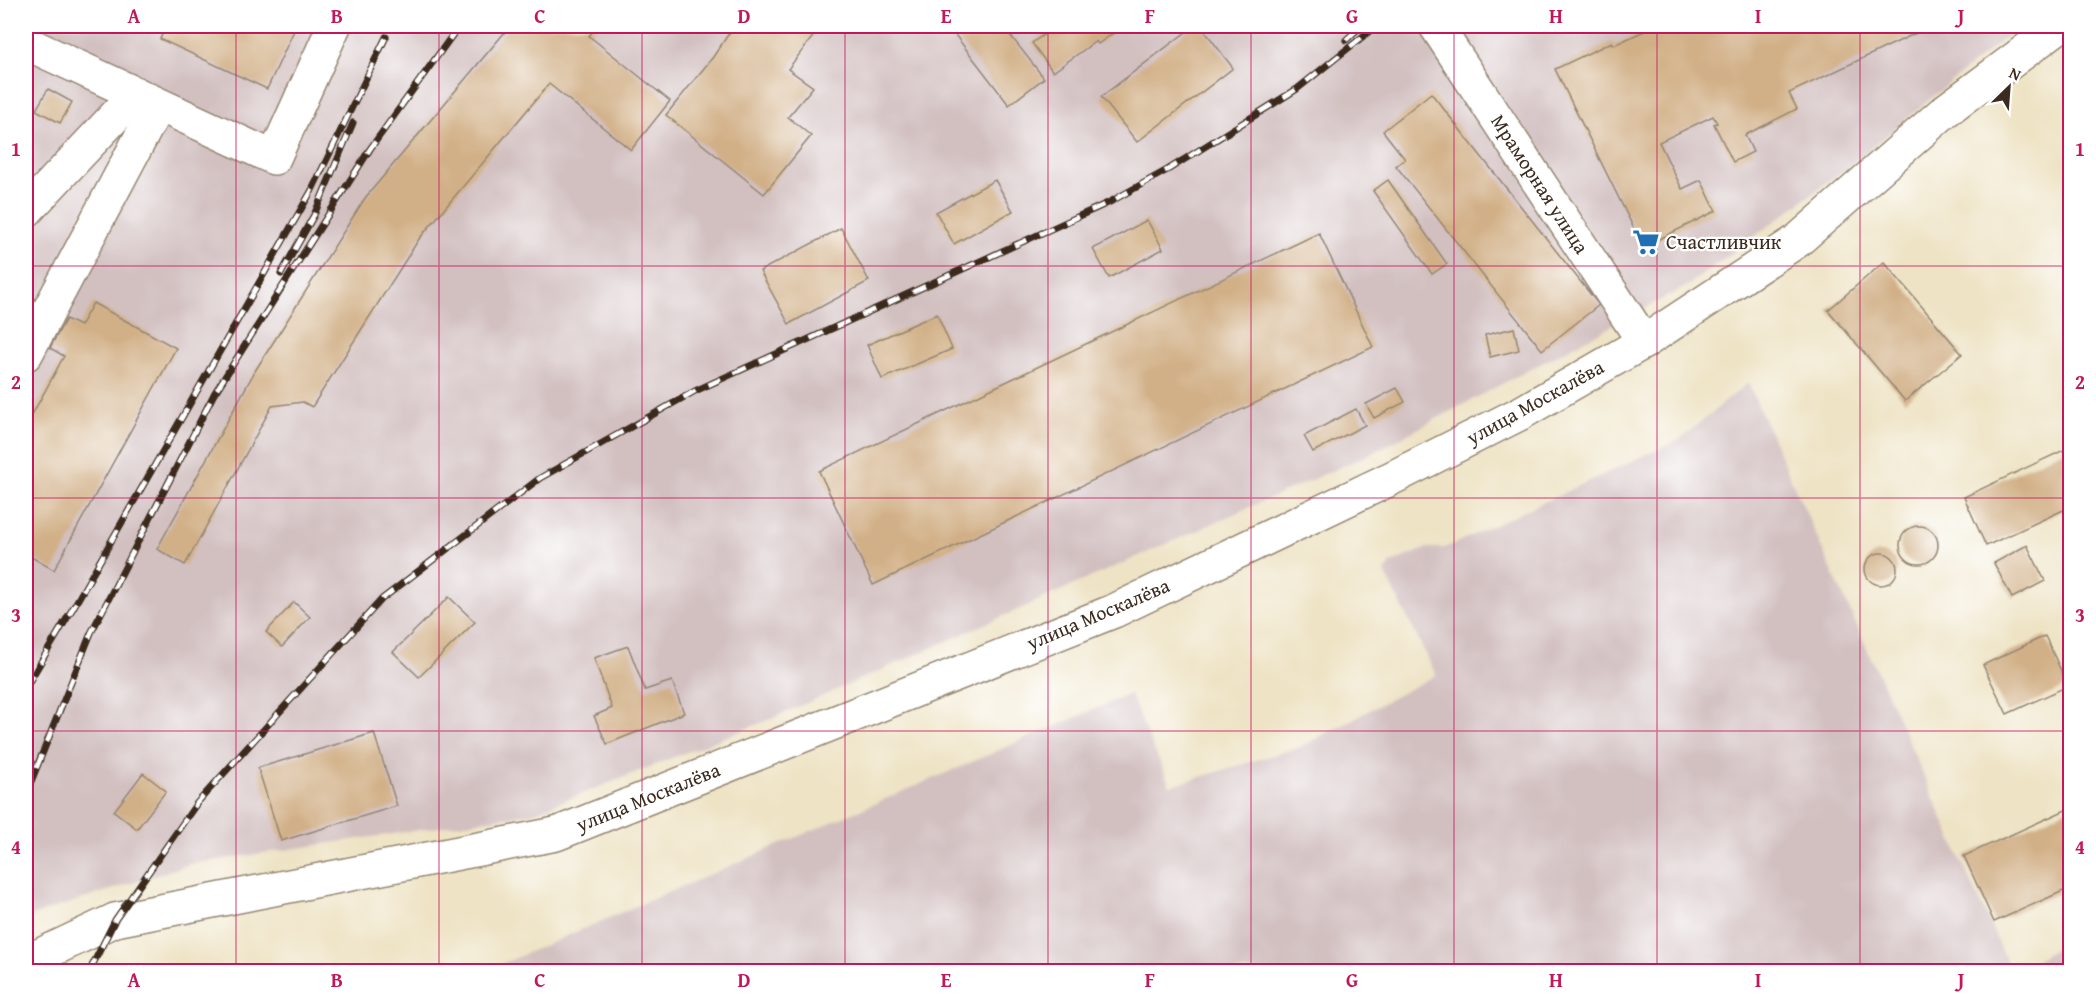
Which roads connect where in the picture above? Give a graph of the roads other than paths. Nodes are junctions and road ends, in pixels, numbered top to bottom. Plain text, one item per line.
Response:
1 (334, 26) edge
2 (1436, 26) edge
3 (2059, 26) edge
4 (41, 39) edge
5 (147, 99) junction
6 (26, 211) edge
7 (1644, 342) junction
8 (26, 354) edge
9 (26, 962) edge

1 - 5 main road
2 - 7 main road, Мраморная улица
3 - 7 main road, улица Москалёва
4 - 5 main road
5 - 6 main road
5 - 8 main road
7 - 9 main road, улица Москалёва

